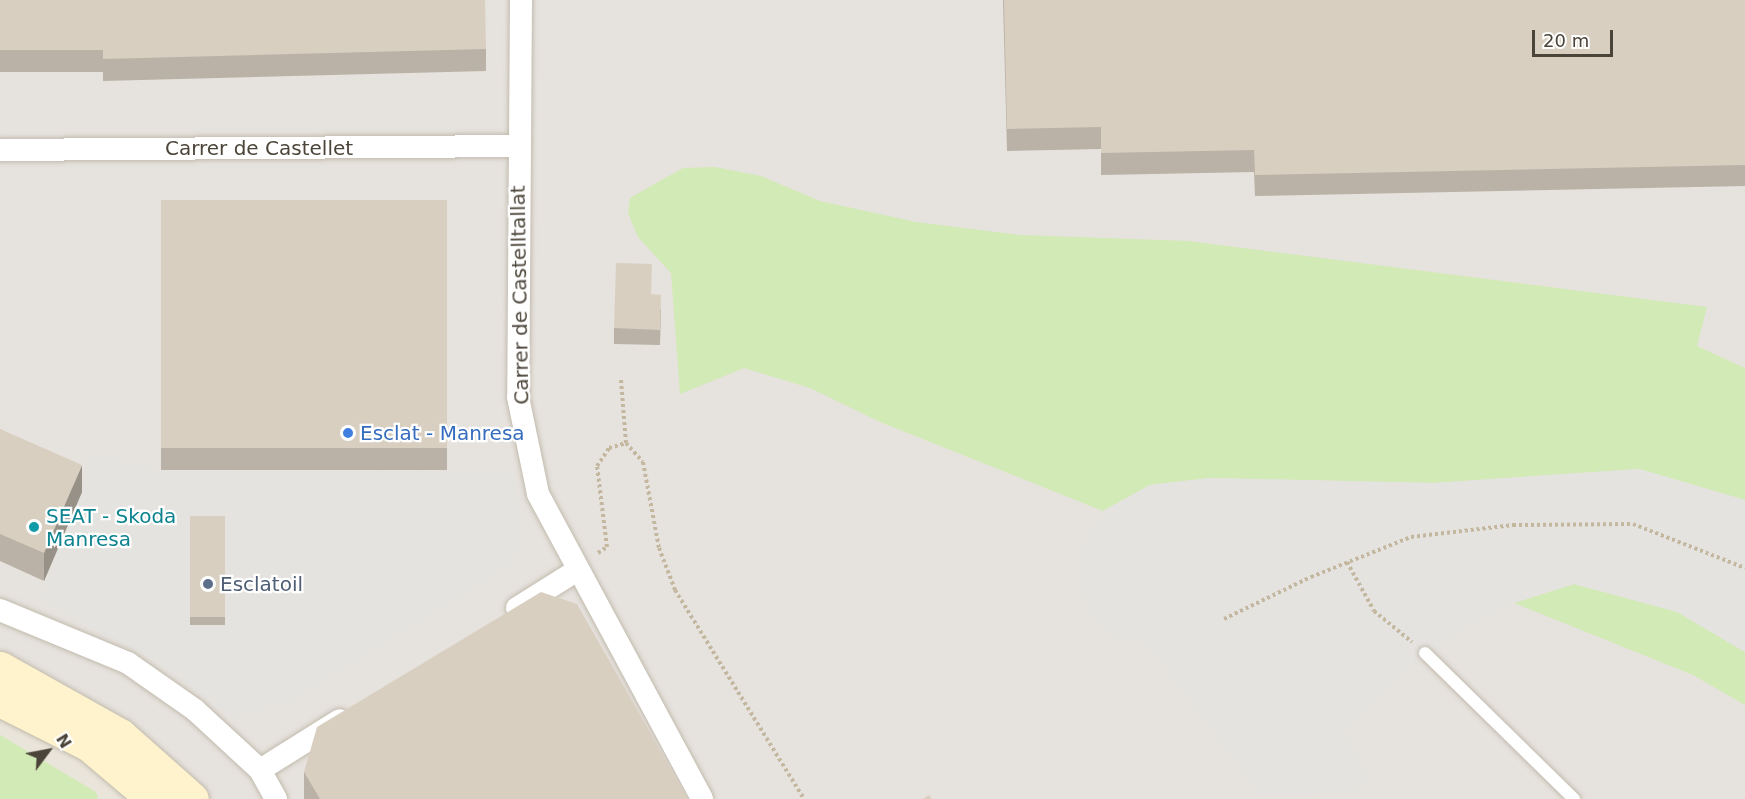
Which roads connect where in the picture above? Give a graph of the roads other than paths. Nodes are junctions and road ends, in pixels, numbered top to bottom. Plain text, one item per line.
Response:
1 (521, 0) edge
2 (518, 146) junction
3 (0, 150) edge
4 (575, 568) junction
5 (0, 610) edge
6 (497, 621) edge
7 (1425, 653) road end
8 (0, 668) edge
9 (0, 700) edge
10 (358, 708) edge
11 (260, 770) junction
12 (1561, 793) edge
13 (153, 799) edge
14 (192, 799) edge
15 (276, 799) edge
16 (702, 799) edge
17 (1574, 799) edge

1 - 2 street, Carrer de Castelltallat
2 - 3 street, Carrer de Castellet
2 - 4 street, Carrer de Castelltallat
4 - 6 street
4 - 16 street, Carrer de Castelltallat
5 - 11 street
7 - 12 lane
8 - 14 main road
9 - 13 main road
10 - 11 street
11 - 15 street
12 - 17 lane

